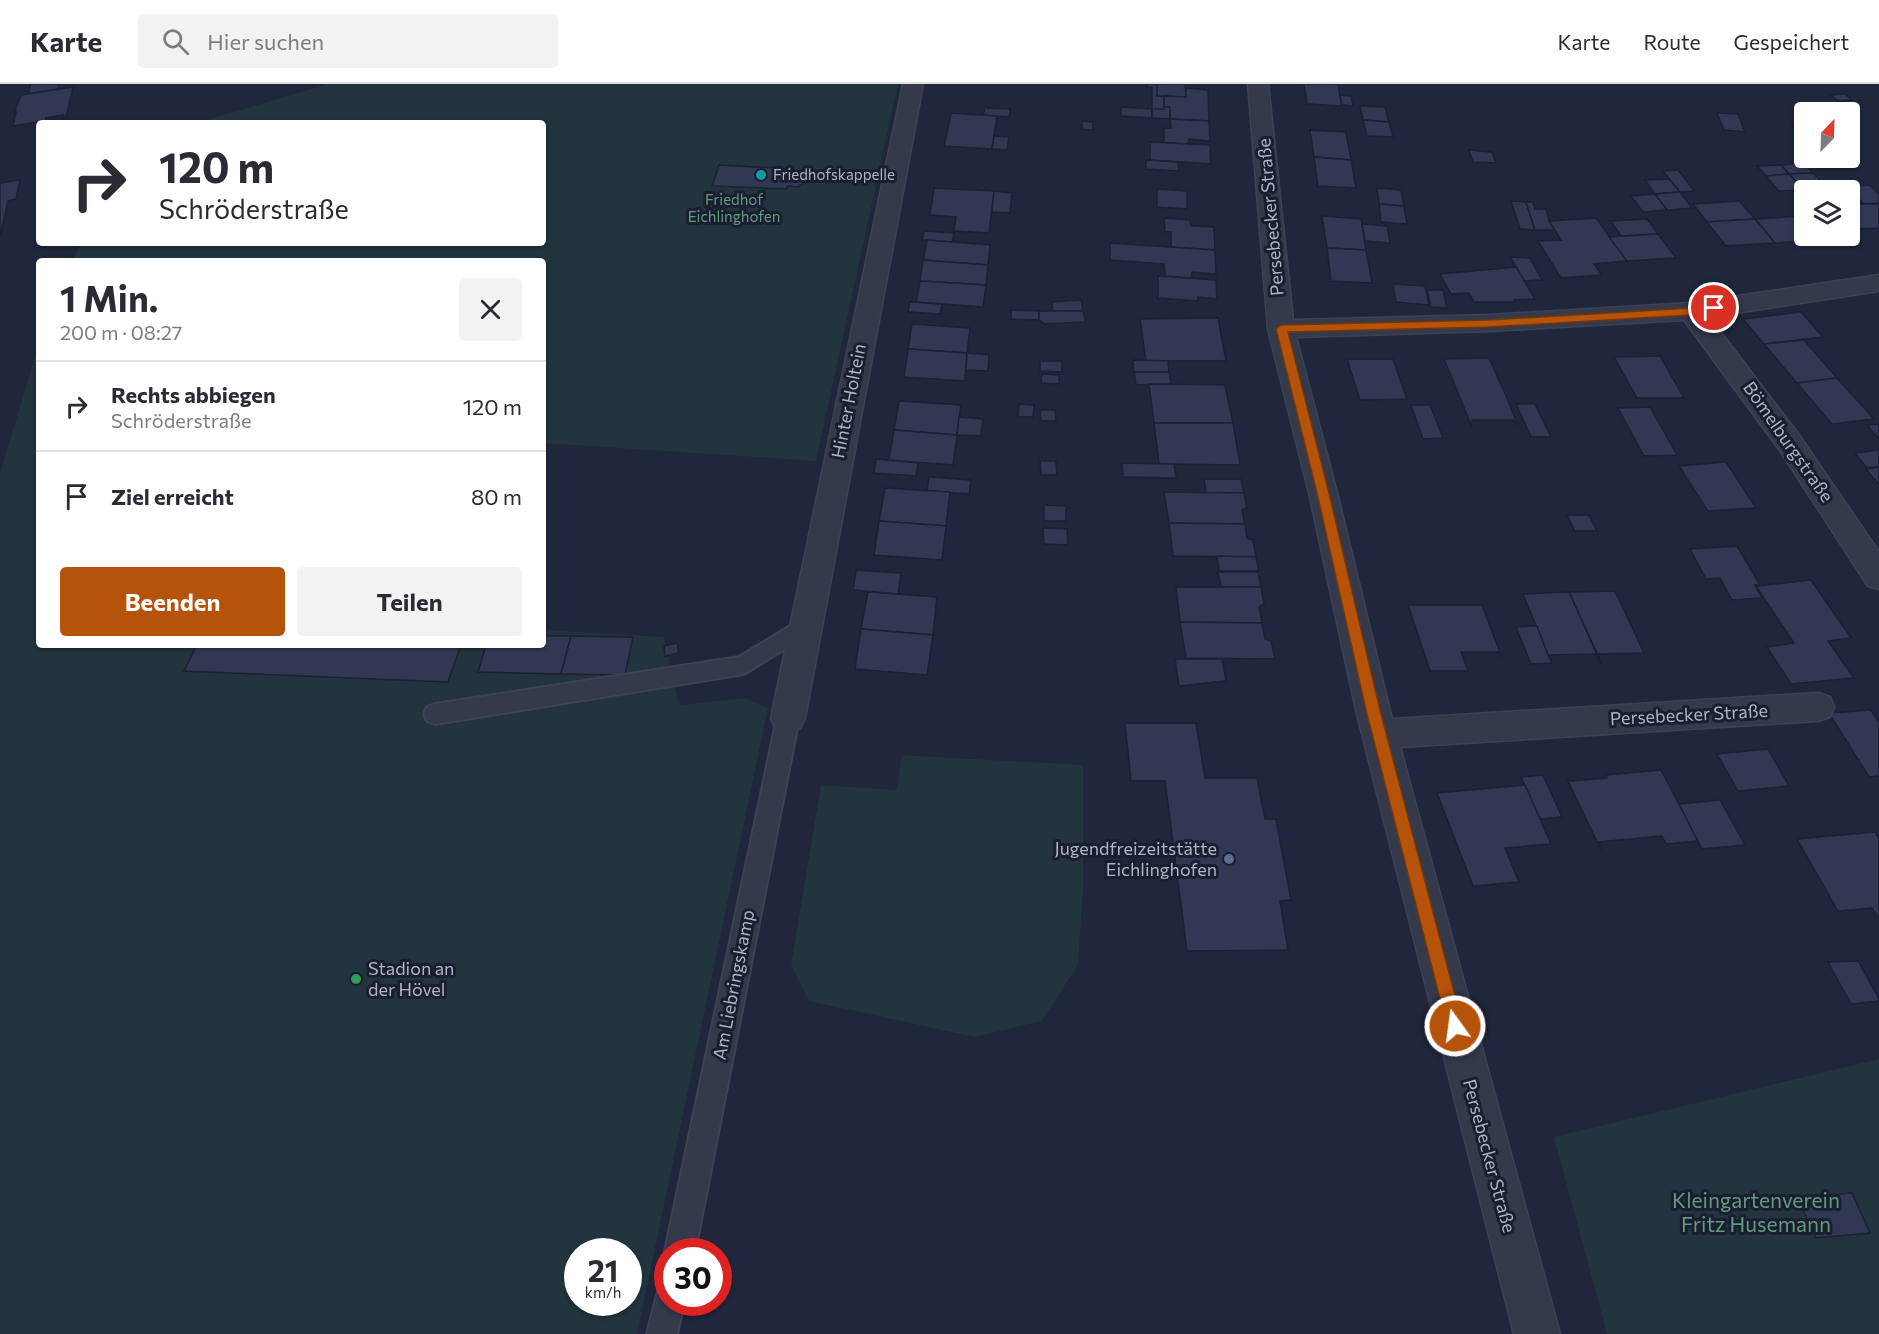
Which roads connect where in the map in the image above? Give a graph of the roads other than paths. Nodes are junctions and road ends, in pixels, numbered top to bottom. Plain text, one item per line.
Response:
1 (913, 84) edge
2 (1258, 84) edge
3 (1879, 284) edge
4 (1691, 311) junction
5 (1281, 329) junction
6 (1879, 577) edge
7 (808, 624) junction
8 (1818, 707) dead end
9 (435, 714) dead end
10 (788, 718) joint
11 (1380, 734) junction
12 (683, 1238) edge
13 (666, 1316) edge
14 (662, 1334) edge
15 (1537, 1334) edge

1 - 7 street, Hinter Holtein
2 - 5 street, Persebecker Straße
3 - 4 street
4 - 5 street
4 - 6 street, Bömelburgstraße
5 - 11 street, Persebecker Straße
7 - 9 lane
7 - 10 street, Hinter Holtein
8 - 11 street, Persebecker Straße
10 - 12 lane, Am Liebringskamp
11 - 15 street, Persebecker Straße
13 - 14 lane

